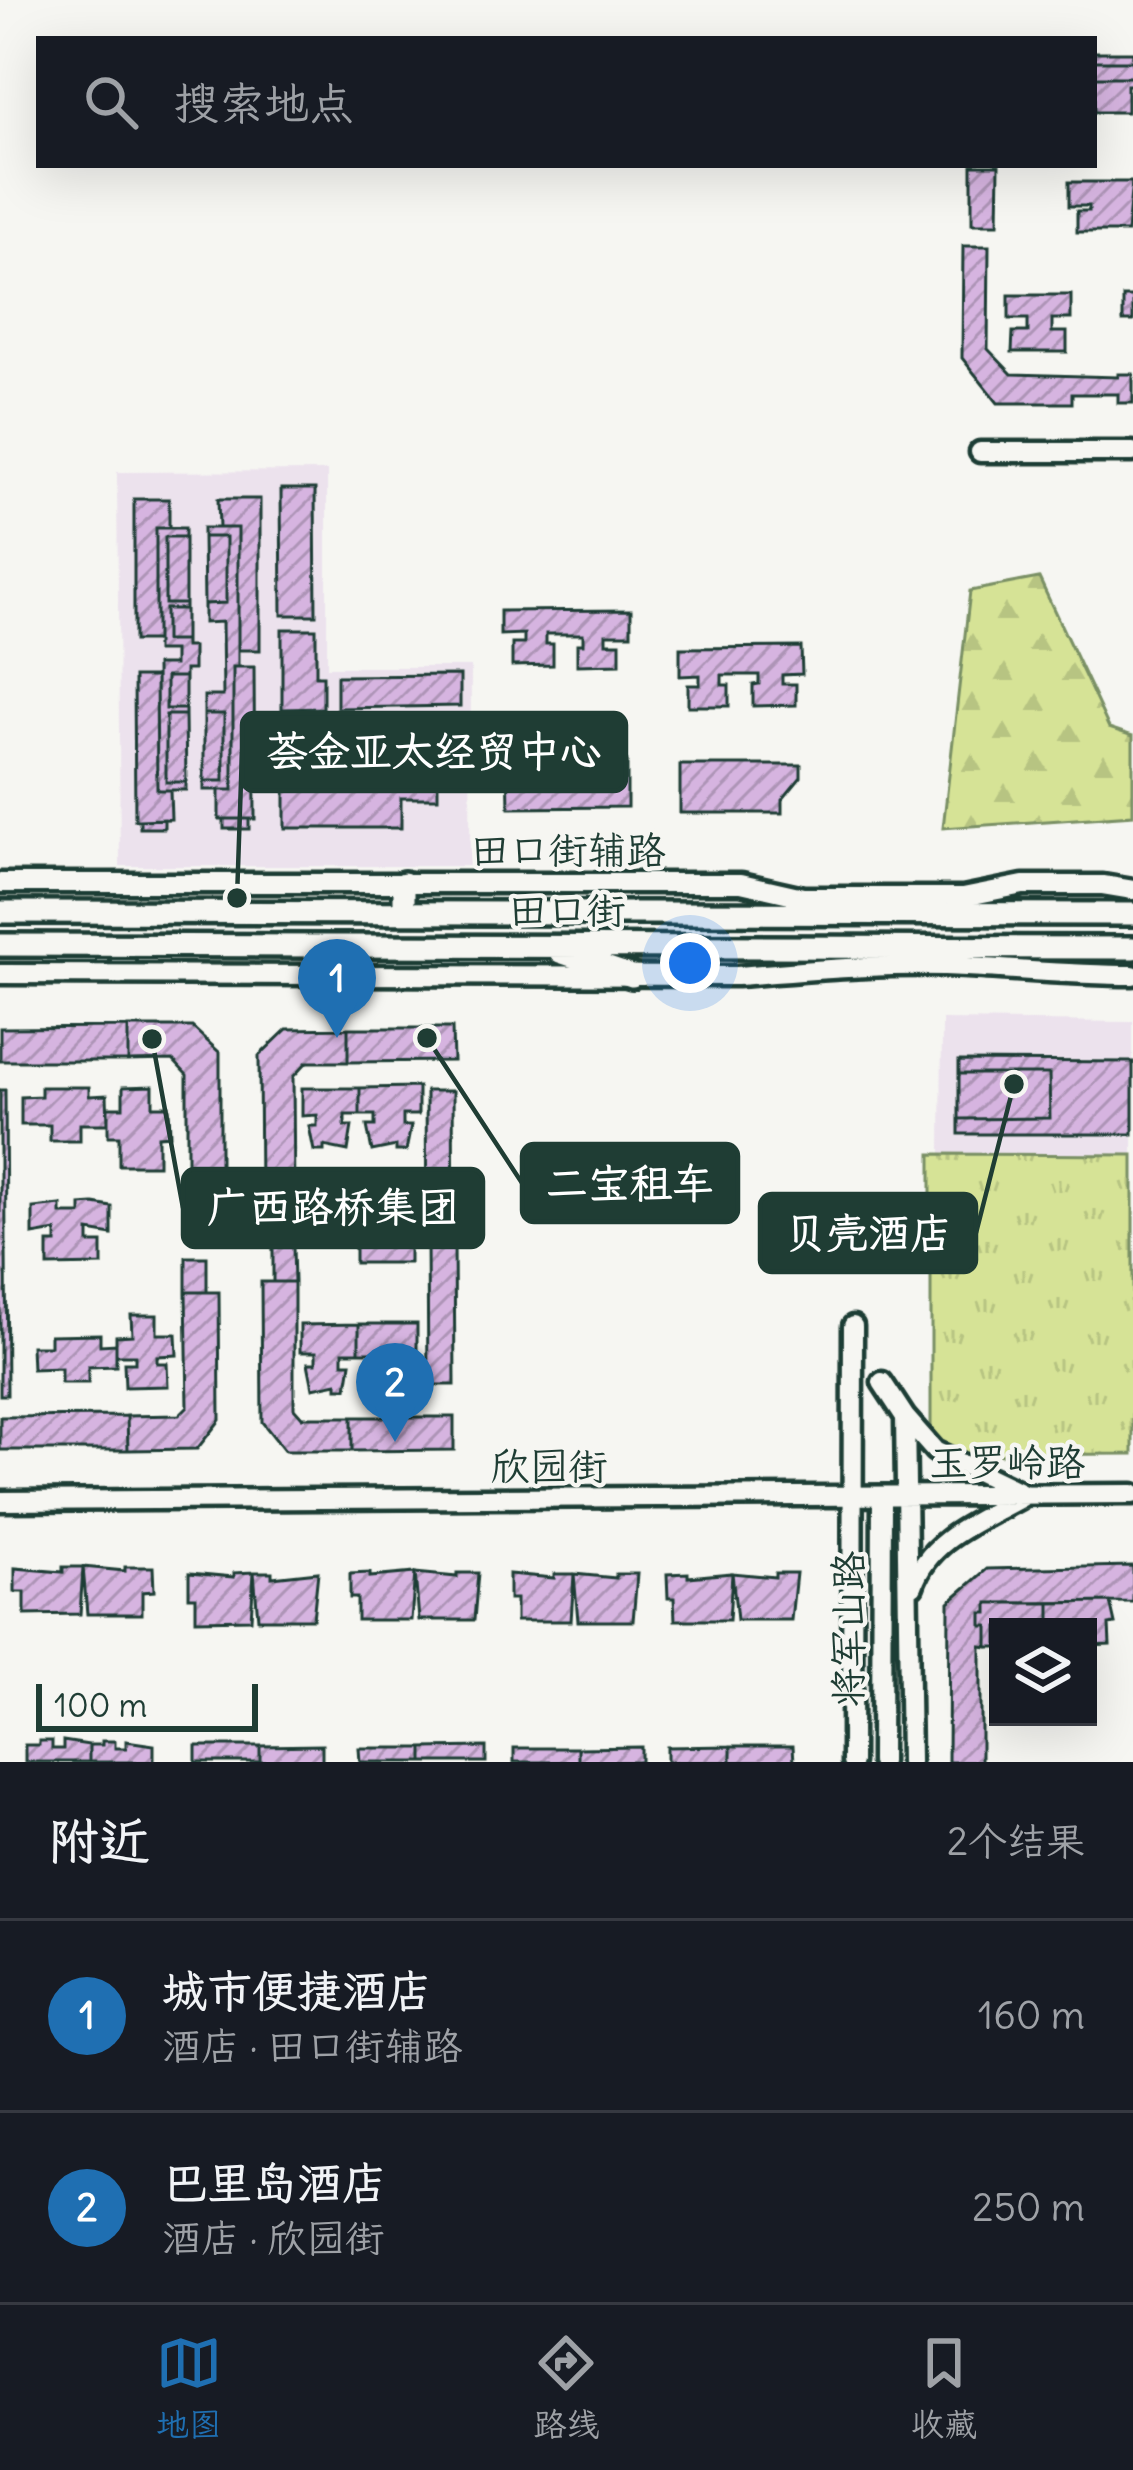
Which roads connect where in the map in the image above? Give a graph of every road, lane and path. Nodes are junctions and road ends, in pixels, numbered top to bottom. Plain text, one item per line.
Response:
1 (980, 452) dead end
2 (1133, 452) edge
3 (0, 883) edge
4 (404, 883) junction
5 (1133, 890) edge
6 (7, 910) edge
7 (404, 913) junction
8 (1133, 914) edge
9 (0, 945) edge
10 (542, 946) junction
11 (1133, 948) edge
12 (0, 974) edge
13 (1133, 975) edge
14 (632, 976) junction
15 (853, 1326) dead end
16 (882, 1382) dead end
17 (905, 1418) junction
18 (1133, 1494) edge
19 (1027, 1495) junction
20 (853, 1496) junction
21 (882, 1496) junction
22 (905, 1496) junction
23 (0, 1501) edge
24 (910, 1592) junction
25 (910, 1703) junction
26 (852, 1762) edge
27 (883, 1762) edge
28 (910, 1762) edge

1 - 2 street
3 - 4 street, 田口街辅路
4 - 5 street, 田口街辅路
4 - 7 main road
6 - 7 main road, 田口街
7 - 8 main road, 田口街
9 - 10 main road, 田口街
10 - 11 main road, 田口街
10 - 14 main road
12 - 14 street
13 - 14 street
15 - 20 street
16 - 17 street
17 - 19 street
17 - 22 street
18 - 19 street, 玉罗岭路
19 - 22 street, 玉罗岭路
19 - 24 street
20 - 21 street, 欣园街
20 - 23 street, 欣园街
20 - 26 street
21 - 22 street, 玉罗岭路
21 - 27 street, 将军山路
22 - 24 street
24 - 25 street
25 - 27 street
25 - 28 street

